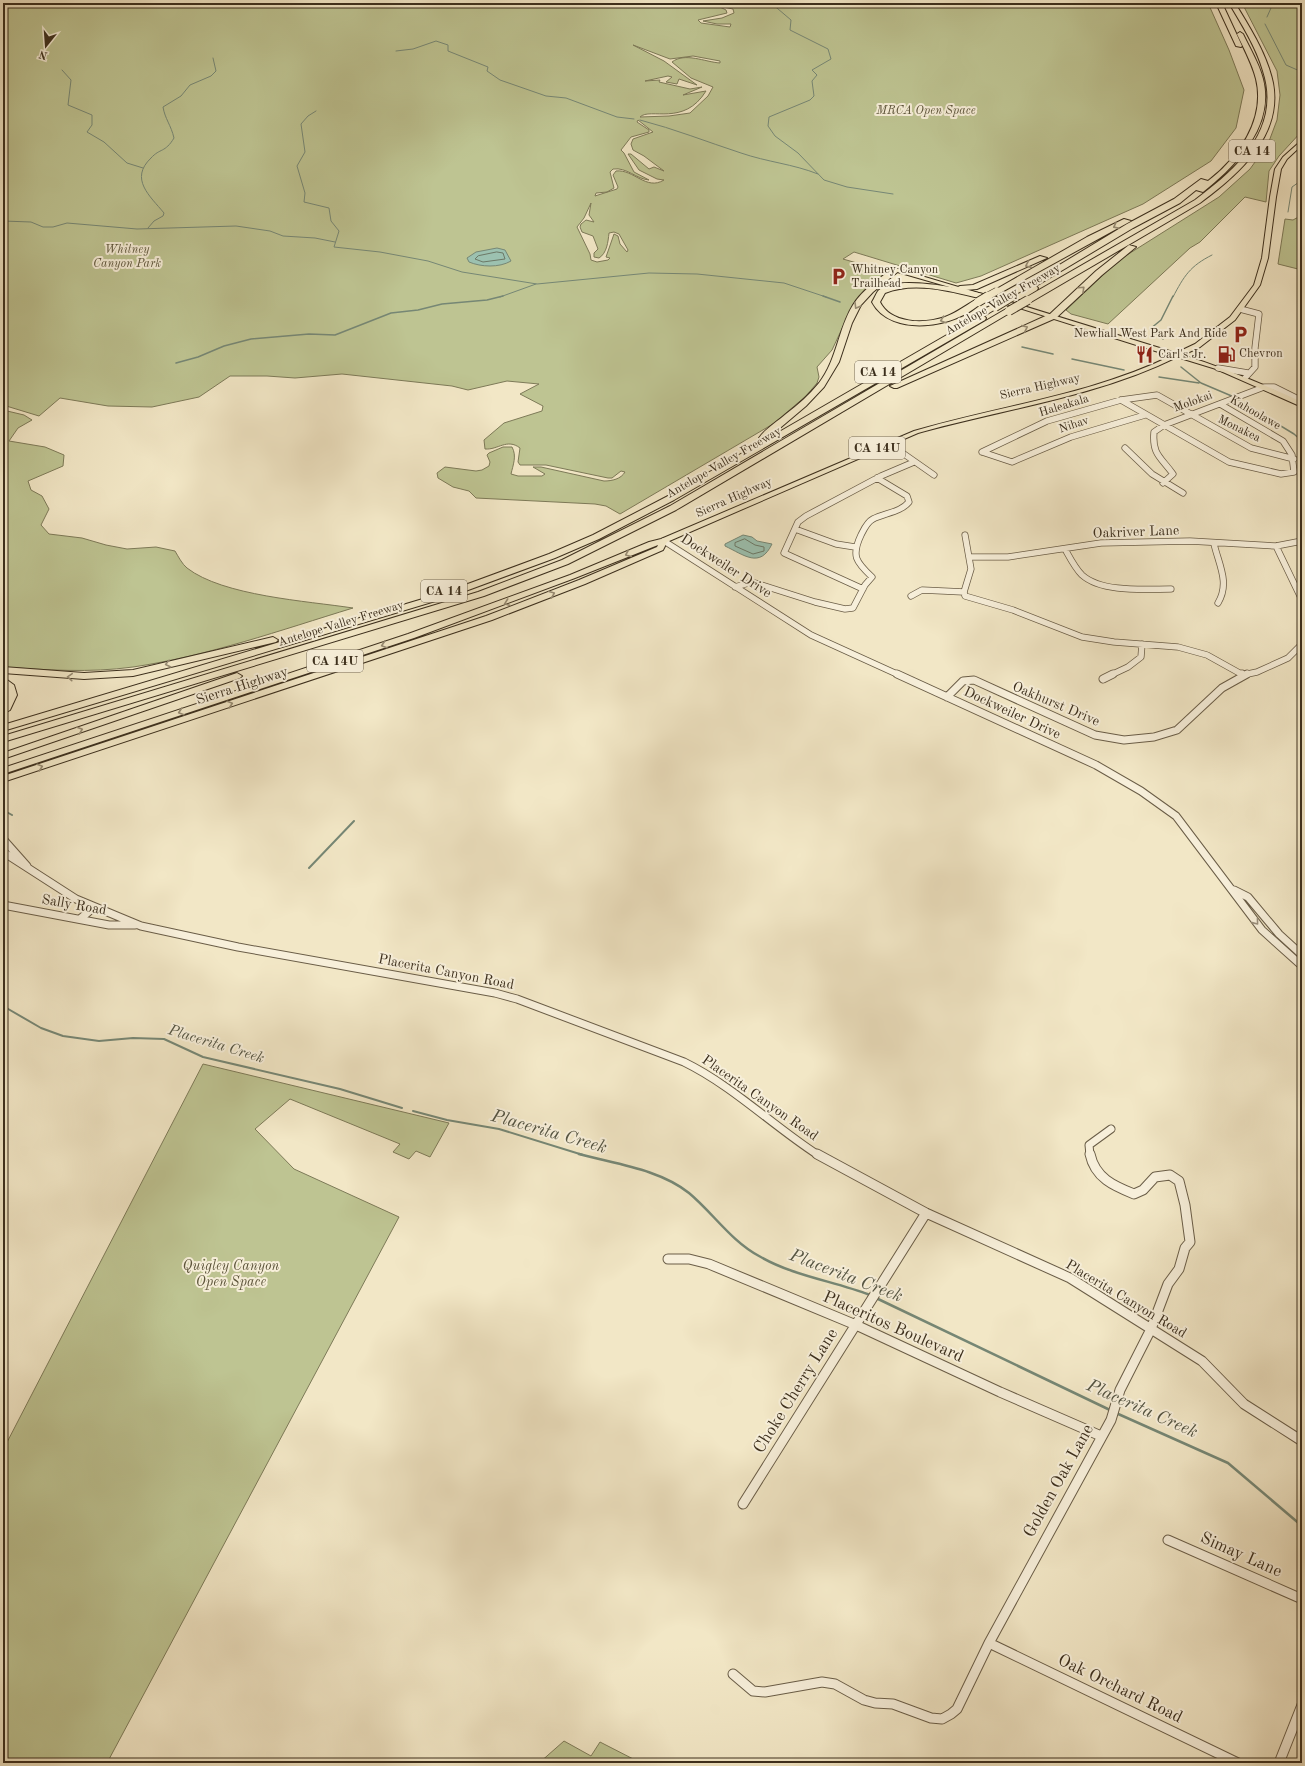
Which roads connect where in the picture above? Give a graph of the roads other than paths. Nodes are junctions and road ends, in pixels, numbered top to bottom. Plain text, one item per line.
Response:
1 (1219, 3) edge
2 (1226, 3) edge
3 (1232, 3) edge
4 (1245, 28) junction
5 (1302, 142) edge
6 (1177, 201) junction
7 (1147, 232) junction
8 (1090, 239) junction
9 (896, 270) joint
10 (954, 287) junction
11 (1011, 303) junction
12 (1240, 309) junction
13 (1054, 316) junction
14 (1186, 351) junction
15 (1179, 355) junction
16 (1247, 376) junction
17 (1264, 387) junction
18 (1157, 395) joint
19 (1302, 399) edge
20 (1121, 400) junction
21 (1220, 404) junction
22 (1302, 405) edge
23 (842, 409) junction
24 (1190, 414) junction
25 (1145, 415) junction
26 (1164, 425) junction
27 (763, 438) junction
28 (1125, 448) dead end
29 (904, 454) dead end
30 (1294, 459) junction
31 (914, 462) junction
32 (1012, 462) joint
33 (934, 475) dead end
34 (877, 478) junction
35 (1163, 484) junction
36 (1183, 493) dead end
37 (639, 518) junction
38 (795, 529) junction
39 (965, 535) dead end
40 (594, 540) junction
41 (664, 541) junction
42 (1302, 541) edge
43 (1214, 544) junction
44 (1276, 546) junction
45 (856, 547) junction
46 (1064, 549) junction
47 (971, 557) junction
48 (735, 587) junction
49 (1171, 589) dead end
50 (1300, 589) edge
51 (863, 590) junction
52 (964, 592) junction
53 (911, 596) dead end
54 (1302, 600) edge
55 (1218, 603) dead end
56 (288, 638) junction
57 (1142, 644) junction
58 (1302, 644) edge
59 (294, 652) junction
60 (3, 670) edge
61 (1243, 676) junction
62 (1103, 679) dead end
63 (3, 680) edge
64 (946, 697) junction
65 (3, 711) edge
66 (3, 723) edge
67 (3, 728) edge
68 (3, 734) edge
69 (3, 740) edge
70 (3, 756) edge
71 (3, 771) edge
72 (3, 779) edge
73 (3, 839) edge
74 (3, 852) edge
75 (33, 872) junction
76 (1234, 890) junction
77 (3, 905) edge
78 (93, 908) junction
79 (80, 919) junction
80 (141, 926) junction
81 (1302, 955) edge
82 (1302, 966) edge
83 (1111, 1129) dead end
84 (926, 1213) junction
85 (668, 1259) dead end
86 (856, 1325) junction
87 (1151, 1329) junction
88 (1101, 1436) junction
89 (1302, 1441) edge
90 (743, 1504) dead end
91 (1168, 1540) dead end
92 (1302, 1599) edge
93 (988, 1644) junction
94 (733, 1674) dead end
95 (1302, 1705) edge
96 (1238, 1763) edge
97 (1279, 1763) edge

1 - 6 highway, Antelope Valley Freeway / CA 14
2 - 11 highway
3 - 4 highway, Antelope Valley Freeway / CA 14
4 - 7 highway, Antelope Valley Freeway / CA 14
4 - 11 highway
5 - 12 main road, Sierra Highway
6 -> 8 highway
6 - 11 highway, Antelope Valley Freeway / CA 14
7 - 11 highway, Antelope Valley Freeway / CA 14
13 -> 7 highway
8 -> 10 highway
8 -> 11 highway, bridge
9 - 10 main road
9 -> 27 highway
10 - 11 main road
11 - 13 main road
11 - 23 highway, Antelope Valley Freeway / CA 14
11 - 27 highway, Antelope Valley Freeway / CA 14
11 - 37 highway
12 - 14 main road, Sierra Highway
12 - 16 street
13 - 14 main road
13 - 15 main road
23 -> 13 highway
14 - 15 main road, Sierra Highway
14 - 16 main road
15 - 16 main road
15 - 41 main road, Sierra Highway / CA 14U
16 - 17 main road
16 - 19 main road
17 - 19 street
17 - 21 street, Molokai
17 - 22 main road
18 - 20 street, Haleakala
18 - 24 street, Monakea
20 - 25 street
20 - 32 street, Haleakala
21 - 24 street, Molokai
21 - 30 street, Kahoolawe
23 - 37 highway, Antelope Valley Freeway / CA 14
24 - 26 street, Molokai
24 - 30 street, Monakea
25 - 26 street
25 - 32 street, Nihav
26 - 30 street
26 - 35 street, Molokai
27 - 37 highway, Antelope Valley Freeway / CA 14
28 - 35 street
29 - 31 street
31 - 33 street
31 - 34 street
34 - 38 street
34 - 45 street
35 - 36 street
37 - 40 highway, Antelope Valley Freeway / CA 14
37 - 40 highway
38 - 45 street
38 - 51 street
39 - 47 street
40 - 56 highway, Antelope Valley Freeway / CA 14
40 - 59 highway, Antelope Valley Freeway / CA 14
40 - 67 highway
40 - 68 highway
41 - 48 street, Dockweiler Drive
41 -> 71 main road, Sierra Highway / CA 14U
72 -> 41 main road, Sierra Highway / CA 14U
42 - 44 street, Oakriver Lane
43 - 44 street, Oakriver Lane
43 - 46 street, Oakriver Lane
43 - 55 street
44 - 50 street
45 - 51 street
46 - 47 street, Oakriver Lane
46 - 49 street
47 - 52 street
48 - 51 street
48 - 64 street, Dockweiler Drive
50 - 54 street
52 - 53 street
52 - 57 street
56 -> 60 highway
56 - 66 highway, Antelope Valley Freeway / CA 14
57 - 61 street
57 - 62 street
58 - 61 street, Oakhurst Drive
59 - 69 highway, Antelope Valley Freeway / CA 14
70 -> 59 highway
61 - 64 street, Oakhurst Drive
63 - 65 highway
64 - 76 street, Dockweiler Drive
73 - 75 street, Placerita Canyon Road
74 - 75 street, Placerita Canyon Road
75 - 78 street, Placerita Canyon Road
76 - 81 street
76 -> 82 street, Dockweiler Drive
77 - 79 street, Sally Road
78 - 79 street
78 - 80 street, Placerita Canyon Road
79 - 80 street, Sally Road
80 - 84 street, Placerita Canyon Road
83 - 87 street, Golden Oak Lane
84 - 86 street, Choke Cherry Lane
84 - 87 street, Placerita Canyon Road
85 - 86 street, Placeritos Boulevard
86 - 88 street, Placeritos Boulevard
86 - 90 street, Choke Cherry Lane
87 - 88 street, Golden Oak Lane
87 - 89 street, Placerita Canyon Road
88 - 93 street, Golden Oak Lane
91 - 92 street, Simay Lane
93 - 94 street, Golden Oak Lane
93 - 96 street, Oak Orchard Road
95 - 97 street

